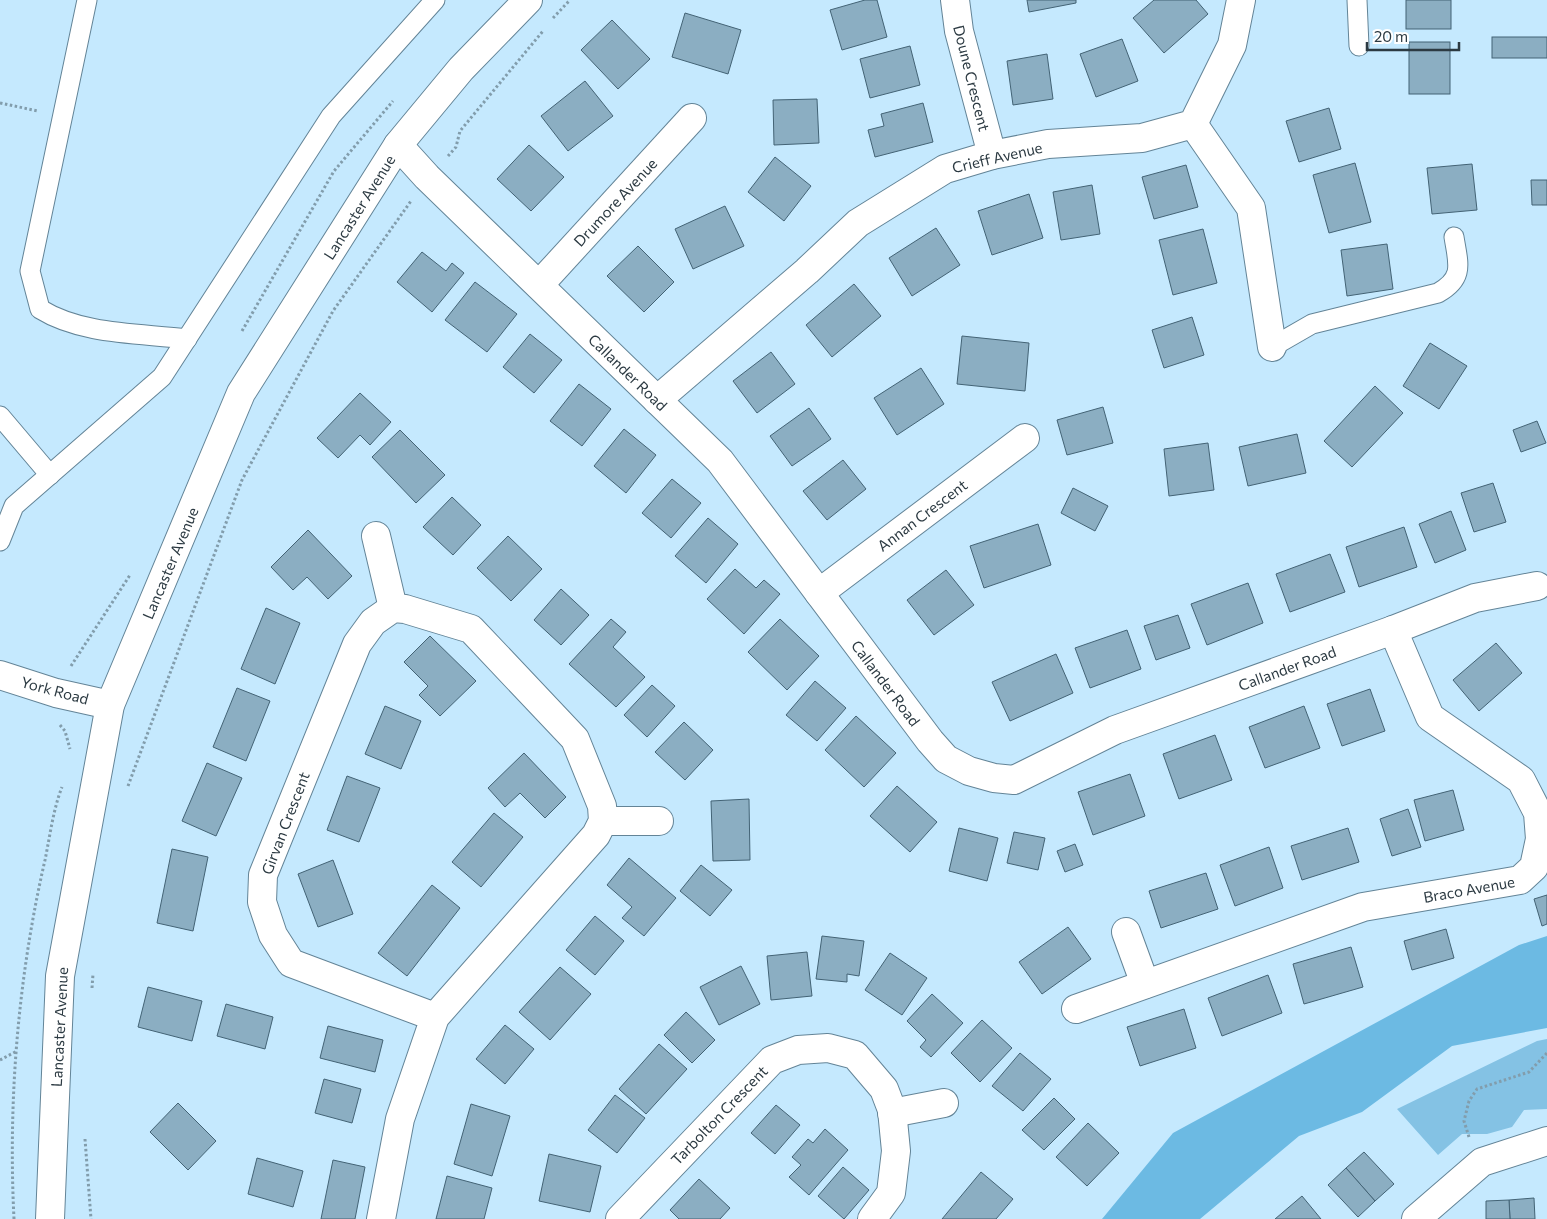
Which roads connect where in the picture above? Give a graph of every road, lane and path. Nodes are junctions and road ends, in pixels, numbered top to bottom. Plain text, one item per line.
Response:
1 (87, 0) edge
2 (435, 0) edge
3 (528, 0) edge
4 (570, 0) edge
5 (955, 0) edge
6 (1240, 0) edge
7 (1357, 0) edge
8 (550, 22) dead end
9 (544, 30) dead end
10 (1359, 46) dead end
11 (0, 103) edge
12 (62, 117) junction
13 (692, 118) dead end
14 (1193, 124) junction
15 (398, 144) junction
16 (992, 155) junction
17 (427, 177) junction
18 (1454, 237) dead end
19 (539, 285) junction
20 (187, 339) junction
21 (1272, 348) joint
22 (657, 400) junction
23 (0, 416) edge
24 (1026, 438) dead end
25 (50, 475) junction
26 (376, 536) dead end
27 (0, 541) edge
28 (1537, 586) dead end
29 (819, 593) junction
30 (393, 608) junction
31 (1393, 630) junction
32 (0, 674) edge
33 (110, 705) junction
34 (126, 790) dead end
35 (604, 821) junction
36 (659, 821) dead end
37 (1126, 932) dead end
38 (94, 967) dead end
39 (1145, 984) junction
40 (91, 996) dead end
41 (1076, 1009) dead end
42 (435, 1017) junction
43 (17, 1051) dead end
44 (1547, 1053) edge
45 (0, 1060) edge
46 (944, 1103) dead end
47 (892, 1113) junction
48 (85, 1133) dead end
49 (1547, 1141) edge
50 (1482, 1162) junction
51 (50, 1219) edge
52 (91, 1219) edge
53 (380, 1219) edge
54 (620, 1219) edge
55 (872, 1219) edge
56 (1416, 1219) edge

1 - 12 lane
2 - 20 lane
3 - 15 street, Lancaster Avenue
4 - 8 path
5 - 16 street, Doune Crescent
6 - 14 street
7 - 10 lane
9 - 17 path
11 - 12 path
12 - 20 lane
13 - 19 street, Drumore Avenue
14 - 16 street, Crieff Avenue
14 - 21 street
15 - 17 street, Callander Road
15 - 33 street, Lancaster Avenue
16 - 22 street, Crieff Avenue
17 - 19 street, Callander Road
17 - 34 path
18 - 21 lane
19 - 22 street, Callander Road
20 - 25 lane
22 - 29 street, Callander Road
23 - 25 lane
24 - 29 street, Annan Crescent
25 - 27 lane
26 - 30 street
28 - 31 street, Callander Road
29 - 31 street, Callander Road
30 - 35 street
30 - 42 street, Girvan Crescent
31 - 39 street, Braco Avenue
32 - 33 street, York Road
33 - 51 street, Lancaster Avenue
35 - 36 street
35 - 42 street
37 - 39 street
38 - 40 path
39 - 41 street, Braco Avenue
42 - 53 street
43 - 45 path
44 - 50 path
46 - 47 street
47 - 54 street, Tarbolton Crescent
47 - 55 street, Tarbolton Crescent
48 - 52 path
49 - 50 street
50 - 56 street

